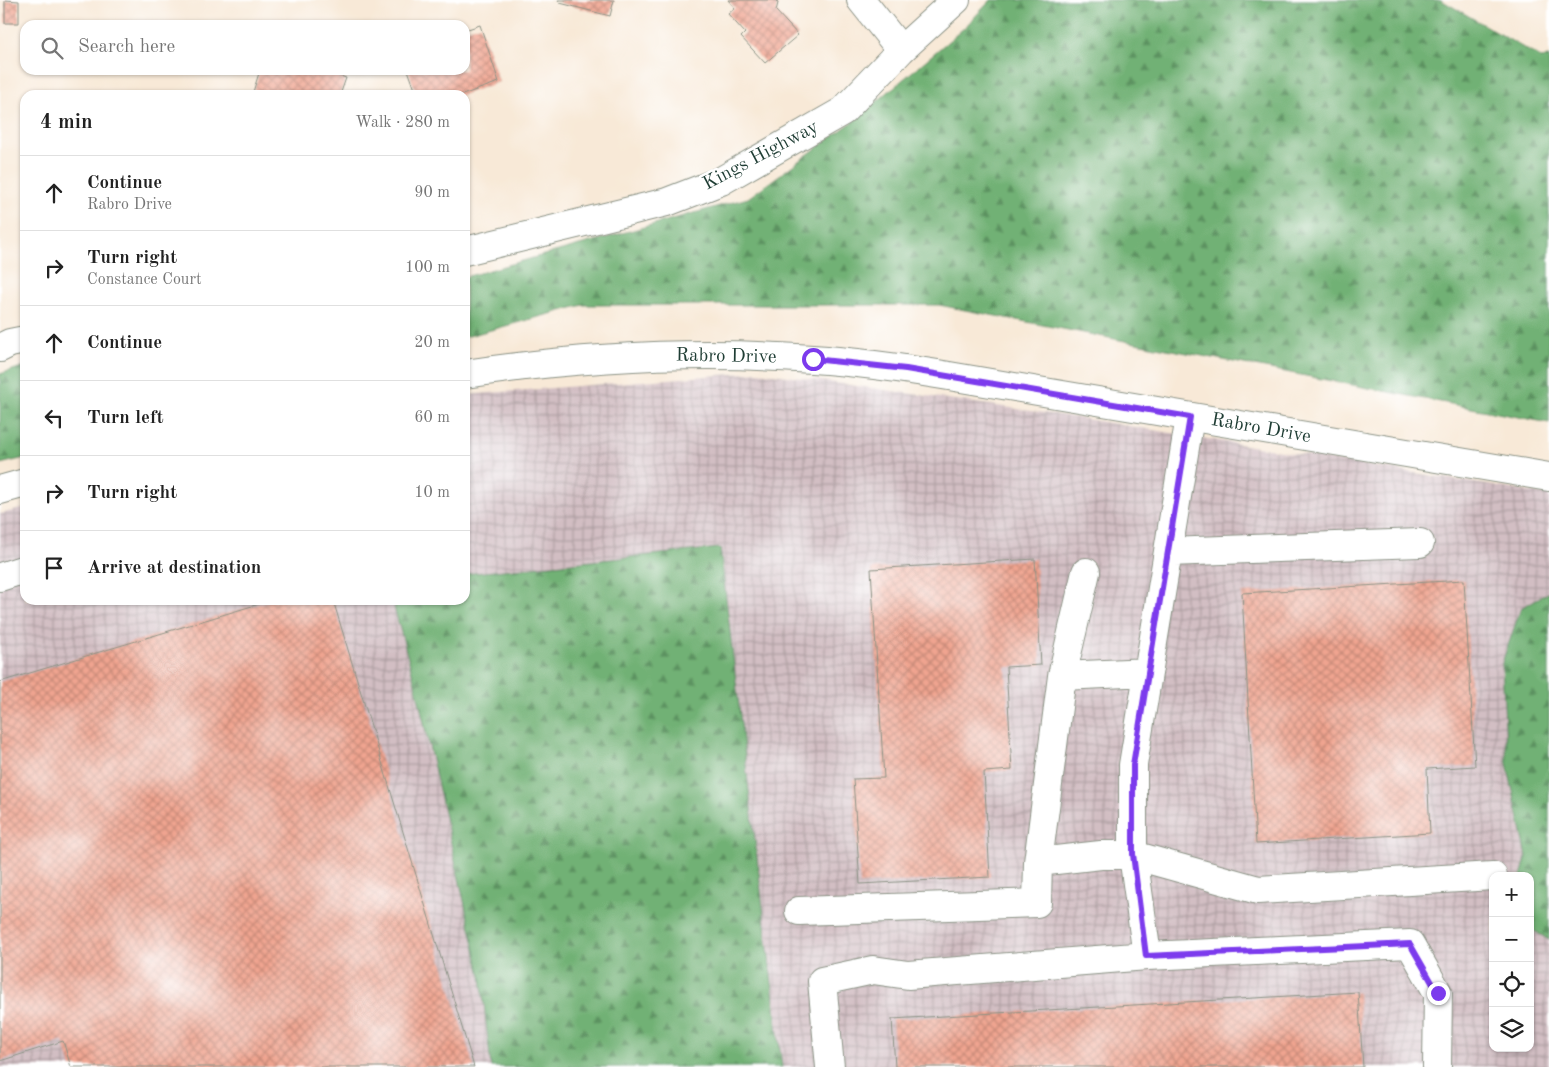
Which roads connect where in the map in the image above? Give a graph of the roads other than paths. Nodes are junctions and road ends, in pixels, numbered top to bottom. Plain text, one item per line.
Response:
1 (861, 0) edge
2 (956, 0) edge
3 (901, 50) junction
4 (470, 250) edge
5 (20, 341) edge
6 (0, 348) edge
7 (470, 373) edge
8 (1190, 417) junction
9 (1549, 477) edge
10 (20, 484) edge
11 (0, 490) edge
12 (1420, 543) dead end
13 (1168, 552) junction
14 (20, 571) edge
15 (1086, 572) dead end
16 (0, 577) edge
17 (1148, 672) junction
18 (1062, 676) junction
19 (1133, 854) junction
20 (1038, 862) junction
21 (1489, 876) edge
22 (799, 911) dead end
23 (1146, 956) junction
24 (830, 1067) edge
25 (1437, 1067) edge

1 - 3 main road
2 - 3 main road, Kings Highway
3 - 4 main road, Kings Highway
5 - 6 main road
7 - 8 main road, Rabro Drive
8 - 9 main road, Rabro Drive
8 - 13 main road
10 - 11 main road
12 - 13 main road
13 - 17 main road
14 - 16 main road
15 - 18 main road
17 - 18 main road
17 - 19 main road
18 - 20 main road
19 - 20 main road
19 - 21 main road
19 - 23 main road
20 - 22 main road
23 - 24 main road
23 - 25 main road

